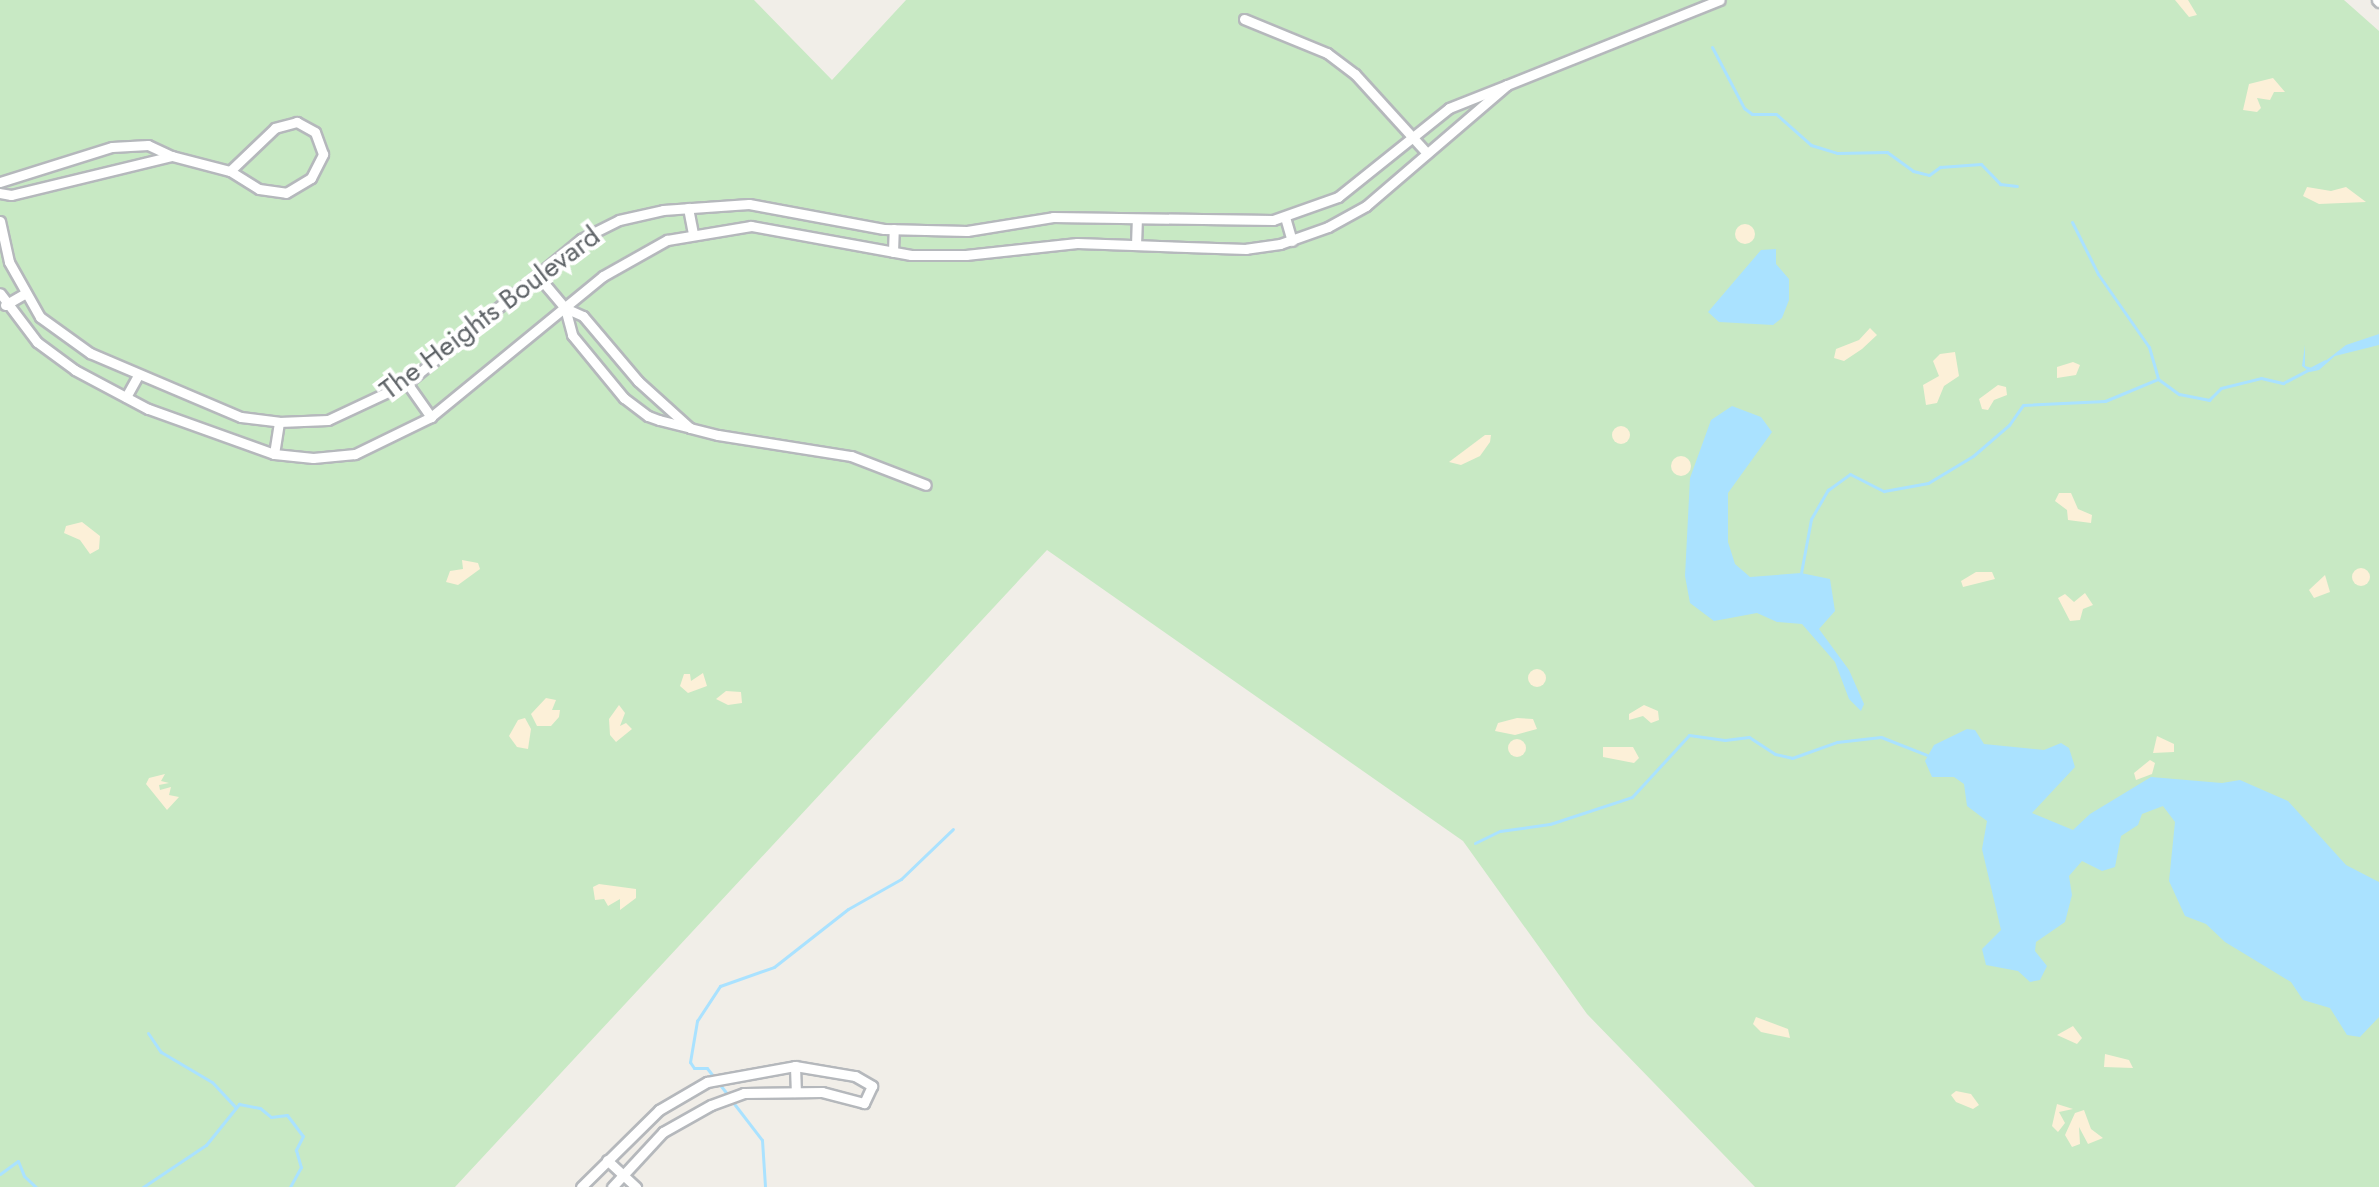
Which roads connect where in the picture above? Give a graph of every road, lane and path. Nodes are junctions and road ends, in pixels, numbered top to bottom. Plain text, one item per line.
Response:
1 (1720, 0) edge
2 (1244, 19) dead end
3 (1507, 85) junction
4 (1414, 137) junction
5 (1427, 153) junction
6 (172, 156) junction
7 (230, 171) junction
8 (0, 182) edge
9 (0, 193) edge
10 (688, 208) junction
11 (1285, 217) junction
12 (1137, 219) junction
13 (0, 221) edge
14 (894, 229) junction
15 (693, 234) junction
16 (1292, 241) junction
17 (1136, 245) junction
18 (893, 252) junction
19 (538, 276) junction
20 (0, 293) edge
21 (26, 293) junction
22 (5, 305) junction
23 (565, 308) junction
24 (138, 375) junction
25 (407, 383) junction
26 (126, 397) junction
27 (431, 417) junction
28 (279, 422) junction
29 (690, 428) junction
30 (274, 454) junction
31 (926, 485) dead end
32 (795, 1066) junction
33 (796, 1092) junction
34 (670, 1103) junction
35 (684, 1120) junction
36 (607, 1160) junction
37 (623, 1175) junction
38 (582, 1187) edge
39 (612, 1187) edge
40 (636, 1187) edge

1 - 3 street, The Heights Boulevard
2 - 4 street
3 - 4 street, The Heights Boulevard
3 - 5 street, The Heights Boulevard
4 - 5 street
4 - 11 street, The Heights Boulevard
5 - 16 street, The Heights Boulevard
6 - 7 street
6 - 8 street
6 - 9 street
7 - 7 street
10 - 14 street, The Heights Boulevard
10 - 15 street
10 - 19 street, The Heights Boulevard
11 - 12 street, The Heights Boulevard
11 - 16 street
12 - 14 street, The Heights Boulevard
12 - 17 street
13 - 21 street, The Heights Boulevard
14 - 18 street
15 - 18 street, The Heights Boulevard
15 - 23 street, The Heights Boulevard
16 - 17 street, The Heights Boulevard
17 - 18 street, The Heights Boulevard
19 - 23 street
19 - 25 street, The Heights Boulevard
20 - 22 street, The Heights Boulevard
21 - 22 street
21 - 24 street, The Heights Boulevard
22 - 26 street, The Heights Boulevard
23 - 27 street, The Heights Boulevard
23 - 29 street
23 - 29 street
24 - 26 street
24 - 28 street, The Heights Boulevard
25 - 27 street
25 - 28 street, The Heights Boulevard
26 - 30 street, The Heights Boulevard
27 - 30 street, The Heights Boulevard
28 - 30 street
29 - 31 street
32 - 33 street
32 - 33 street
32 - 34 street
33 - 35 street
34 - 35 street
34 - 36 street
35 - 37 street
36 - 37 street
36 - 38 street
37 - 39 street
37 - 40 street

